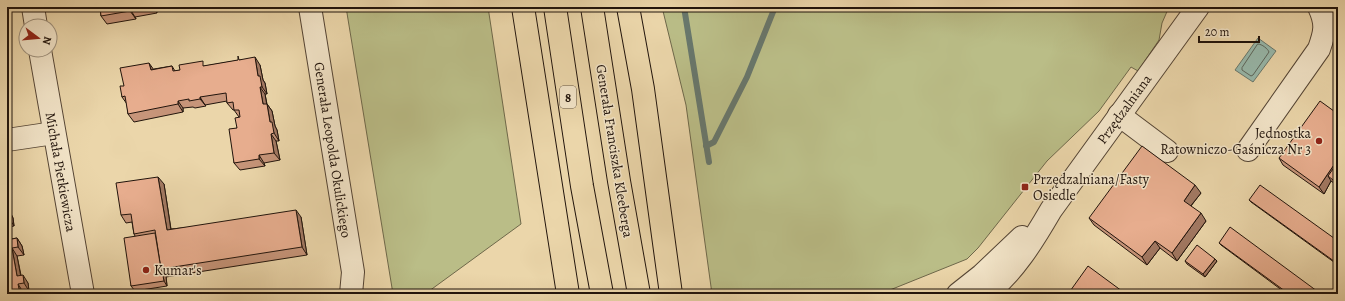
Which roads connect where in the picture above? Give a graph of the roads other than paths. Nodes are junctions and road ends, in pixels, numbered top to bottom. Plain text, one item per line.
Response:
1 (33, 7) edge
2 (310, 7) edge
3 (523, 7) edge
4 (554, 7) edge
5 (592, 7) edge
6 (628, 7) edge
7 (1198, 7) edge
8 (1319, 7) edge
9 (35, 18) edge
10 (41, 58) edge
11 (1119, 115) junction
12 (54, 133) junction
13 (7, 140) edge
14 (1248, 150) dead end
15 (1167, 151) dead end
16 (1051, 210) junction
17 (83, 294) edge
18 (351, 294) edge
19 (568, 294) edge
20 (602, 294) edge
21 (639, 294) edge
22 (671, 294) edge
23 (958, 294) edge
24 (986, 294) edge

1 - 9 street
2 - 18 street, Generała Leopolda Okulickiego
3 - 19 highway
4 - 20 highway, 8
5 - 21 highway, Generała Franciszka Kleeberga
6 - 22 highway
7 - 11 street, Przędzalniana
8 - 14 street
10 - 12 street, Michała Pietkiewicza
11 - 15 street
11 - 16 street, Przędzalniana
12 - 13 street
12 - 17 street, Michała Pietkiewicza
16 - 23 street, Przędzalniana
16 - 24 street, Przędzalniana

